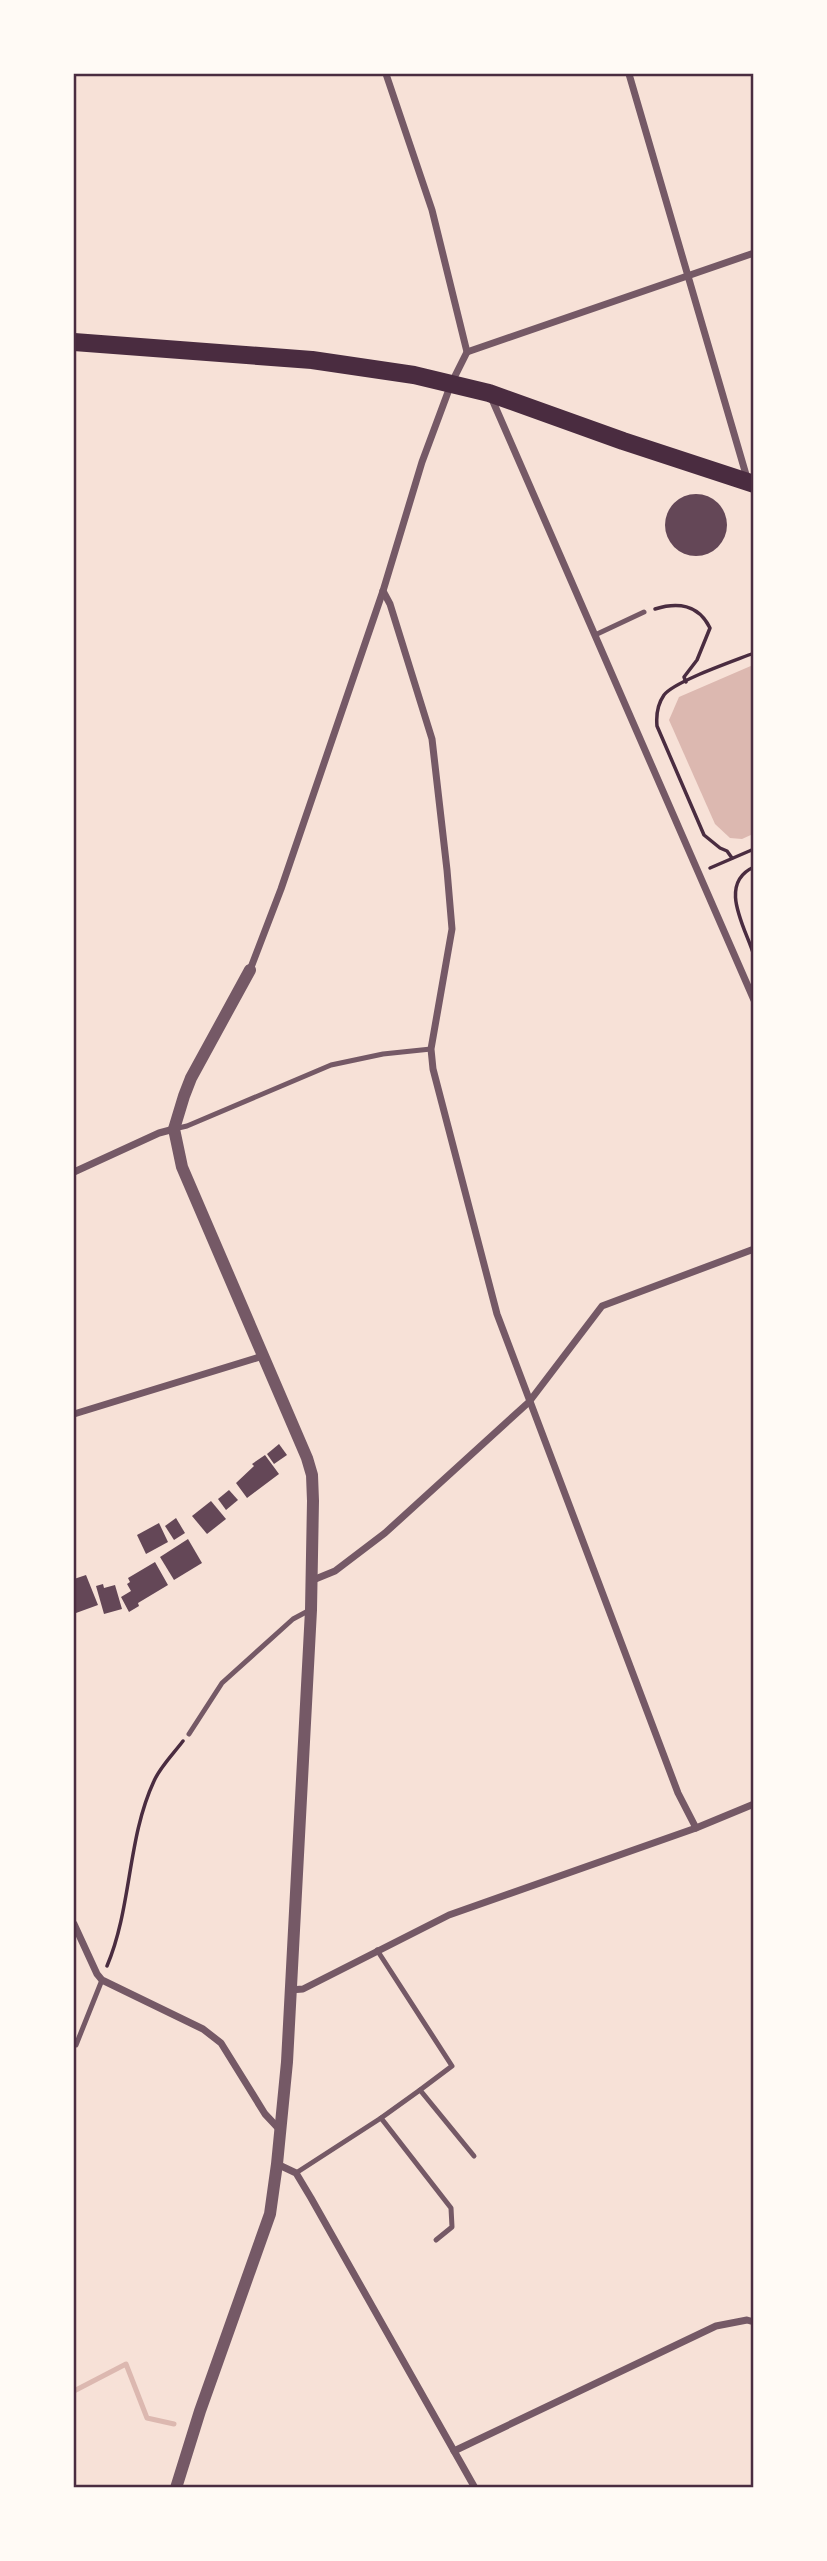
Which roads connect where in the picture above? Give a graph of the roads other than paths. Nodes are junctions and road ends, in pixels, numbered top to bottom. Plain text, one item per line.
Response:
1 (386, 74) edge
2 (629, 74) edge
3 (754, 253) edge
4 (689, 275) junction
5 (75, 340) edge
6 (467, 352) junction
7 (452, 384) junction
8 (489, 393) junction
9 (751, 483) edge
10 (383, 591) junction
11 (644, 612) road end
12 (595, 635) junction
13 (250, 970) joint
14 (754, 1000) edge
15 (431, 1049) junction
16 (174, 1129) junction
17 (74, 1172) edge
18 (754, 1249) edge
19 (263, 1356) junction
20 (529, 1402) junction
21 (74, 1414) edge
22 (313, 1580) junction
23 (311, 1610) junction
24 (189, 1734) road end
25 (754, 1804) edge
26 (696, 1828) junction
27 (74, 1924) edge
28 (377, 1950) junction
29 (102, 1980) junction
30 (290, 1990) junction
31 (76, 2045) dead end
32 (421, 2090) junction
33 (382, 2118) junction
34 (281, 2130) junction
35 (474, 2156) dead end
36 (277, 2164) junction
37 (296, 2173) junction
38 (436, 2240) dead end
39 (754, 2322) edge
40 (454, 2451) junction
41 (176, 2487) edge
42 (475, 2487) edge

1 - 6 street
2 - 4 street
3 - 4 street
4 - 6 street
4 - 9 street
5 - 7 main road
6 - 7 street
7 - 8 main road
7 - 10 street
8 - 9 main road
8 - 12 street
10 - 13 street
10 - 15 street
11 - 12 lane
12 - 14 street
13 - 16 street
15 - 16 lane
15 - 20 street
16 - 17 street
16 - 19 street
18 - 20 street
19 - 21 street
19 - 22 street
20 - 22 street
20 - 26 street
22 - 23 street
23 - 24 lane
23 - 30 street
25 - 26 street
26 - 28 street
27 - 29 street
28 - 30 street
28 - 32 lane
29 - 31 lane
29 - 34 street
30 - 34 street
32 - 33 lane
32 - 35 lane
33 - 37 lane
33 - 38 lane
34 - 36 street
36 - 37 street
36 - 41 street
37 - 40 street
39 - 40 street
40 - 42 street

